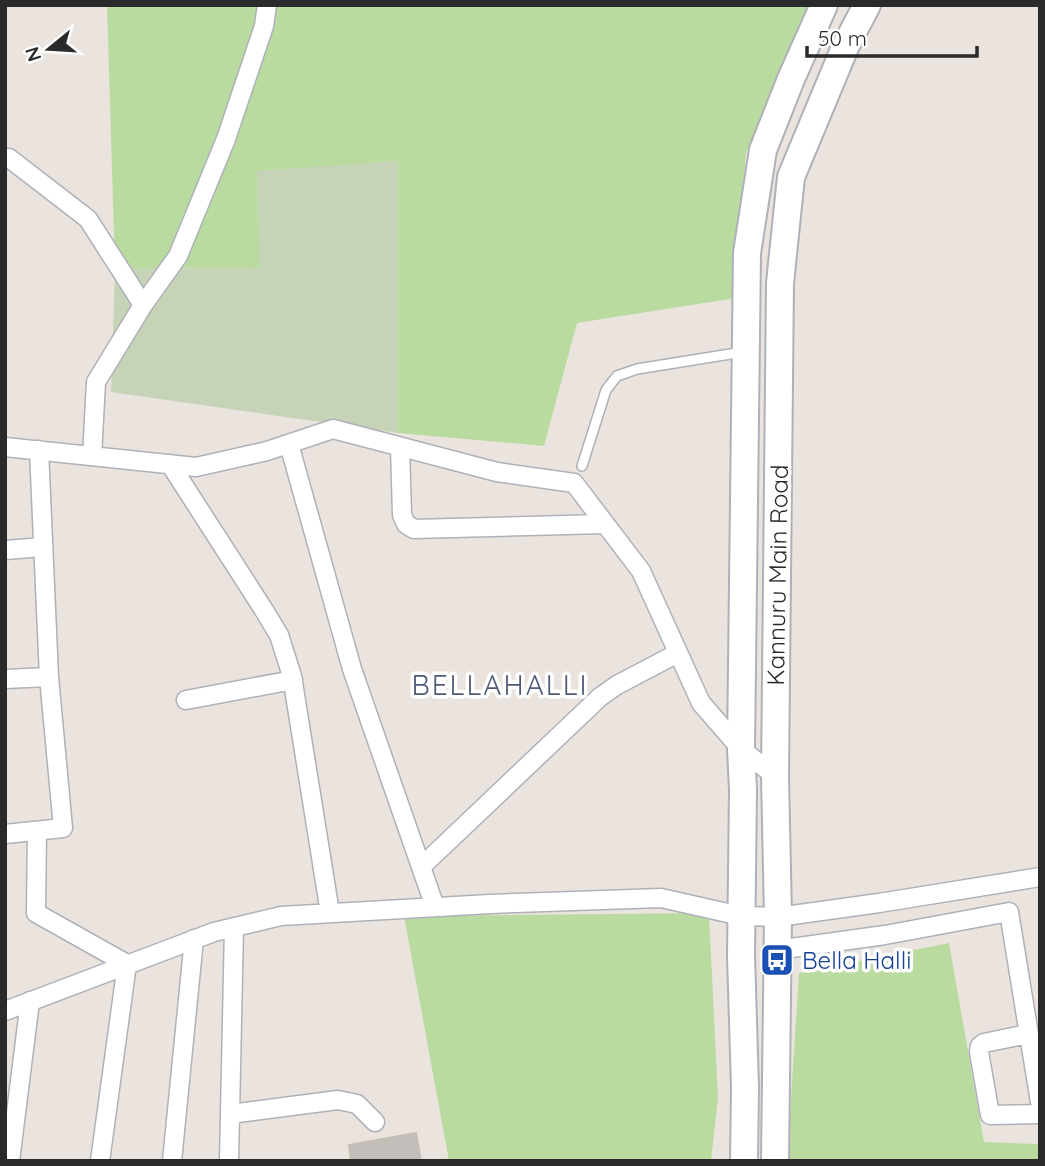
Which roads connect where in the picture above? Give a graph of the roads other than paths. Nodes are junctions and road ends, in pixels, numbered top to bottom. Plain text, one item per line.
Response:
1 (267, 5) edge
2 (824, 5) edge
3 (867, 5) edge
4 (6, 155) edge
5 (143, 305) junction
6 (746, 352) junction
7 (289, 444) junction
8 (5, 447) edge
9 (400, 447) junction
10 (39, 450) junction
11 (92, 456) junction
12 (170, 464) junction
13 (582, 466) dead end
14 (605, 524) junction
15 (43, 547) junction
16 (5, 550) edge
17 (678, 653) junction
18 (49, 677) junction
19 (5, 679) edge
20 (292, 680) junction
21 (186, 701) dead end
22 (741, 750) junction
23 (775, 776) junction
24 (37, 831) junction
25 (5, 834) edge
26 (421, 867) junction
27 (1040, 877) edge
28 (435, 907) junction
29 (330, 913) junction
30 (741, 916) junction
31 (778, 917) junction
32 (234, 927) junction
33 (194, 939) junction
34 (777, 950) junction
35 (127, 964) junction
36 (30, 1001) junction
37 (5, 1011) edge
38 (1028, 1034) junction
39 (1040, 1102) edge
40 (230, 1114) junction
41 (1040, 1114) edge
42 (375, 1122) dead end
43 (10, 1161) edge
44 (100, 1161) edge
45 (172, 1161) edge
46 (229, 1161) edge
47 (744, 1161) edge
48 (775, 1161) edge

1 - 5 street
2 - 6 main road
3 - 23 main road, Kannuru Main Road
4 - 5 street
5 - 11 street
6 - 13 lane
6 - 22 main road
7 - 9 street
7 - 12 street
7 - 26 street
8 - 10 street
9 - 14 street
9 - 14 street
10 - 11 street
10 - 15 street
11 - 12 street
12 - 20 street
14 - 17 street
15 - 16 street
15 - 18 street
17 - 22 street
17 - 26 street
18 - 19 street
18 - 24 street
20 - 21 street
20 - 29 street
22 - 23 street
22 - 30 main road
23 - 31 main road, Kannuru Main Road
24 - 25 street
24 - 35 street
26 - 28 street
27 - 31 street
28 - 29 street
28 - 30 street
29 - 32 street
30 - 31 street
30 - 47 main road
31 - 34 main road, Kannuru Main Road
32 - 33 street
32 - 40 street
33 - 35 street
33 - 45 street
34 - 38 street
34 - 48 main road, Kannuru Main Road
35 - 36 street
35 - 44 street
36 - 37 street
36 - 43 street
38 - 39 street
38 - 41 street
40 - 42 street
40 - 46 street

